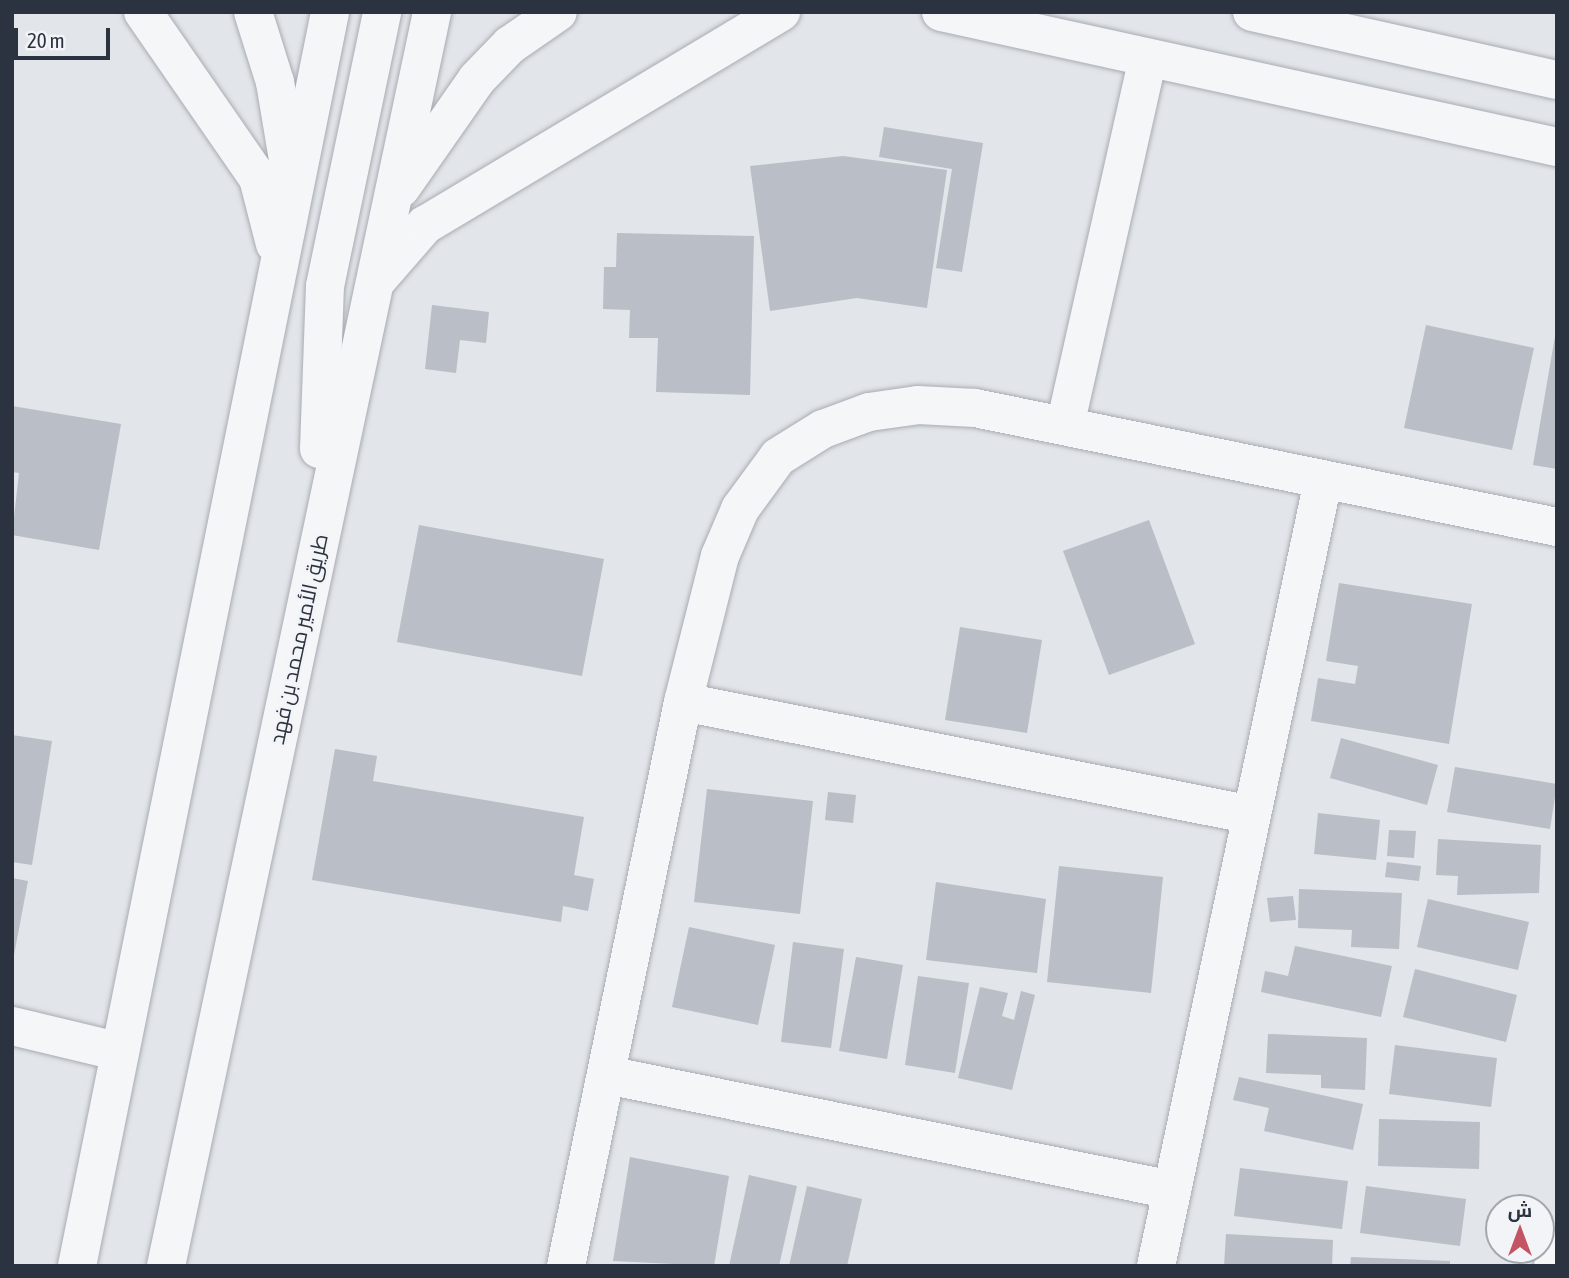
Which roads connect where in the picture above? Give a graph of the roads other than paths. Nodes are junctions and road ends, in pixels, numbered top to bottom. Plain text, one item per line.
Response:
1 (143, 12) edge
2 (253, 12) edge
3 (330, 12) edge
4 (382, 12) edge
5 (432, 12) edge
6 (558, 12) edge
7 (781, 12) edge
8 (941, 12) edge
9 (1252, 12) edge
10 (1148, 59) junction
11 (1557, 80) edge
12 (1557, 147) edge
13 (293, 188) junction
14 (388, 208) junction
15 (276, 270) junction
16 (371, 290) junction
17 (1065, 426) junction
18 (1323, 481) junction
19 (1557, 527) edge
20 (316, 552) junction
21 (683, 702) junction
22 (1252, 816) junction
23 (12, 1026) edge
24 (120, 1052) junction
25 (607, 1075) junction
26 (1172, 1189) junction
27 (1557, 1249) edge
28 (77, 1266) edge
29 (166, 1266) edge
30 (566, 1266) edge
31 (1156, 1266) edge
32 (1553, 1266) edge

1 - 15 street
2 - 13 street
3 - 13 street
4 - 20 street
5 - 14 street, طريق الأمير محمد بن فهد
6 - 14 street
7 - 16 street
8 - 10 street
9 - 11 street
10 - 12 street
10 - 17 street
13 - 15 street
14 - 16 street, طريق الأمير محمد بن فهد
15 - 24 street
16 - 20 street, طريق الأمير محمد بن فهد
17 - 18 street
17 - 21 street
18 - 19 street
18 - 22 street
20 - 29 street, طريق الأمير محمد بن فهد
21 - 22 street
21 - 25 street
22 - 26 street
23 - 24 street
24 - 28 street
25 - 26 street
25 - 30 street
26 - 31 street
27 - 32 street

